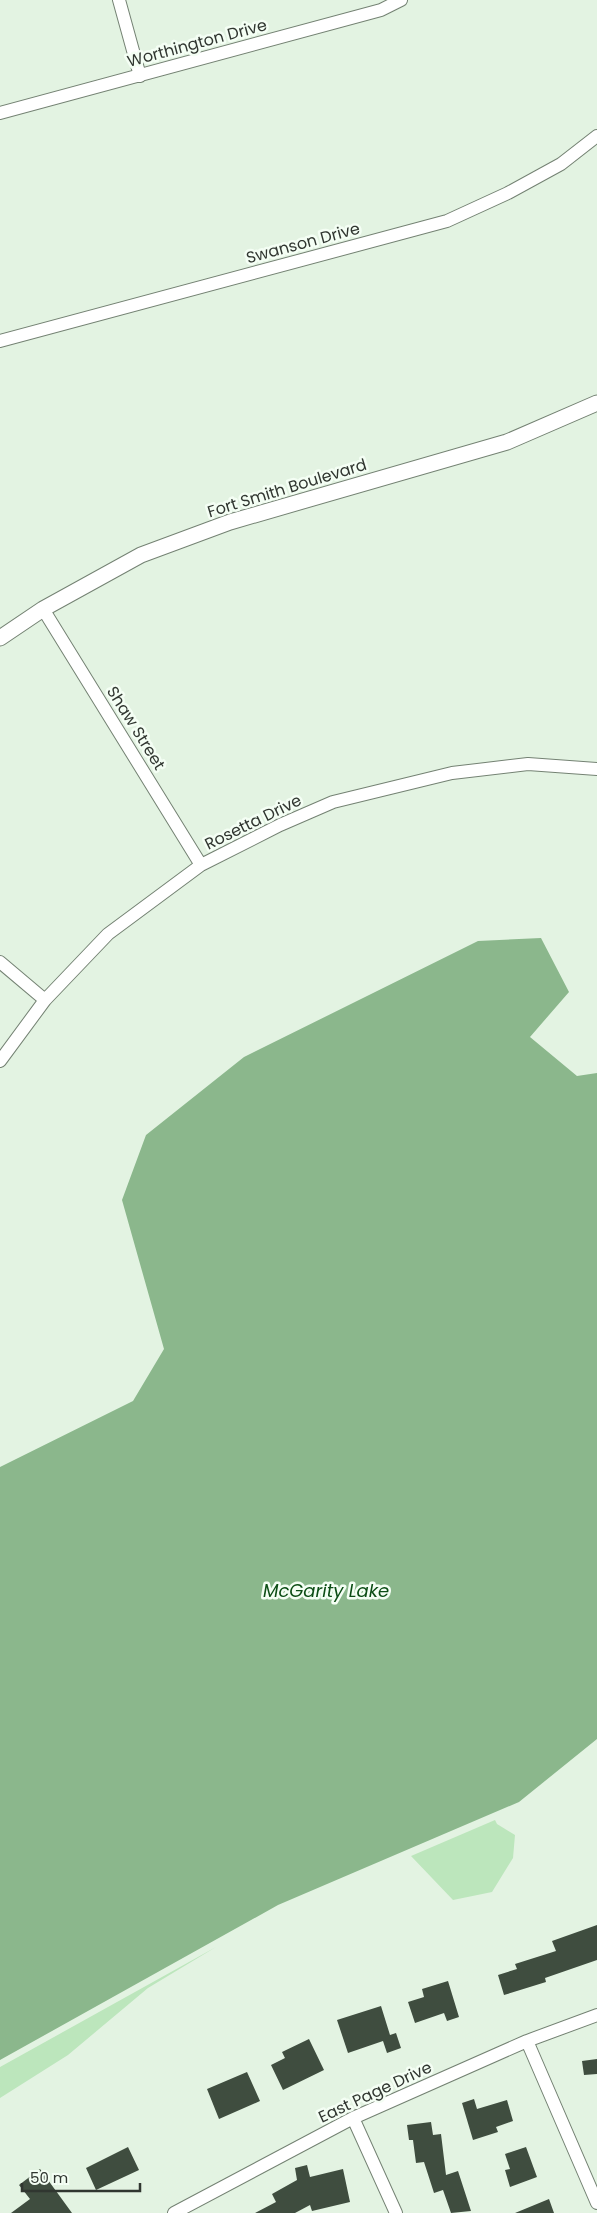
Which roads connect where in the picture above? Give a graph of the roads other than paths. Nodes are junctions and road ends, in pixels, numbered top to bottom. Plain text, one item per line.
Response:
1 (119, 0) edge
2 (401, 0) edge
3 (140, 76) junction
4 (0, 113) edge
5 (597, 136) edge
6 (0, 341) edge
7 (597, 402) edge
8 (43, 609) junction
9 (0, 638) edge
10 (597, 769) edge
11 (201, 865) junction
12 (0, 962) edge
13 (45, 1000) junction
14 (0, 1061) edge
15 (597, 2015) edge
16 (527, 2041) junction
17 (354, 2118) junction
18 (597, 2203) edge
19 (174, 2213) edge
20 (396, 2213) edge

1 - 3 street
2 - 3 street, Worthington Drive
3 - 4 street, Worthington Drive
5 - 6 street, Swanson Drive
7 - 8 street, Fort Smith Boulevard
8 - 9 street, Fort Smith Boulevard
8 - 11 street, Shaw Street
10 - 11 street, Rosetta Drive
11 - 13 street, Rosetta Drive
12 - 13 street
13 - 14 street, Rosetta Drive
15 - 16 street, East Page Drive
16 - 17 street, East Page Drive
16 - 18 street
17 - 19 street, East Page Drive
17 - 20 street

